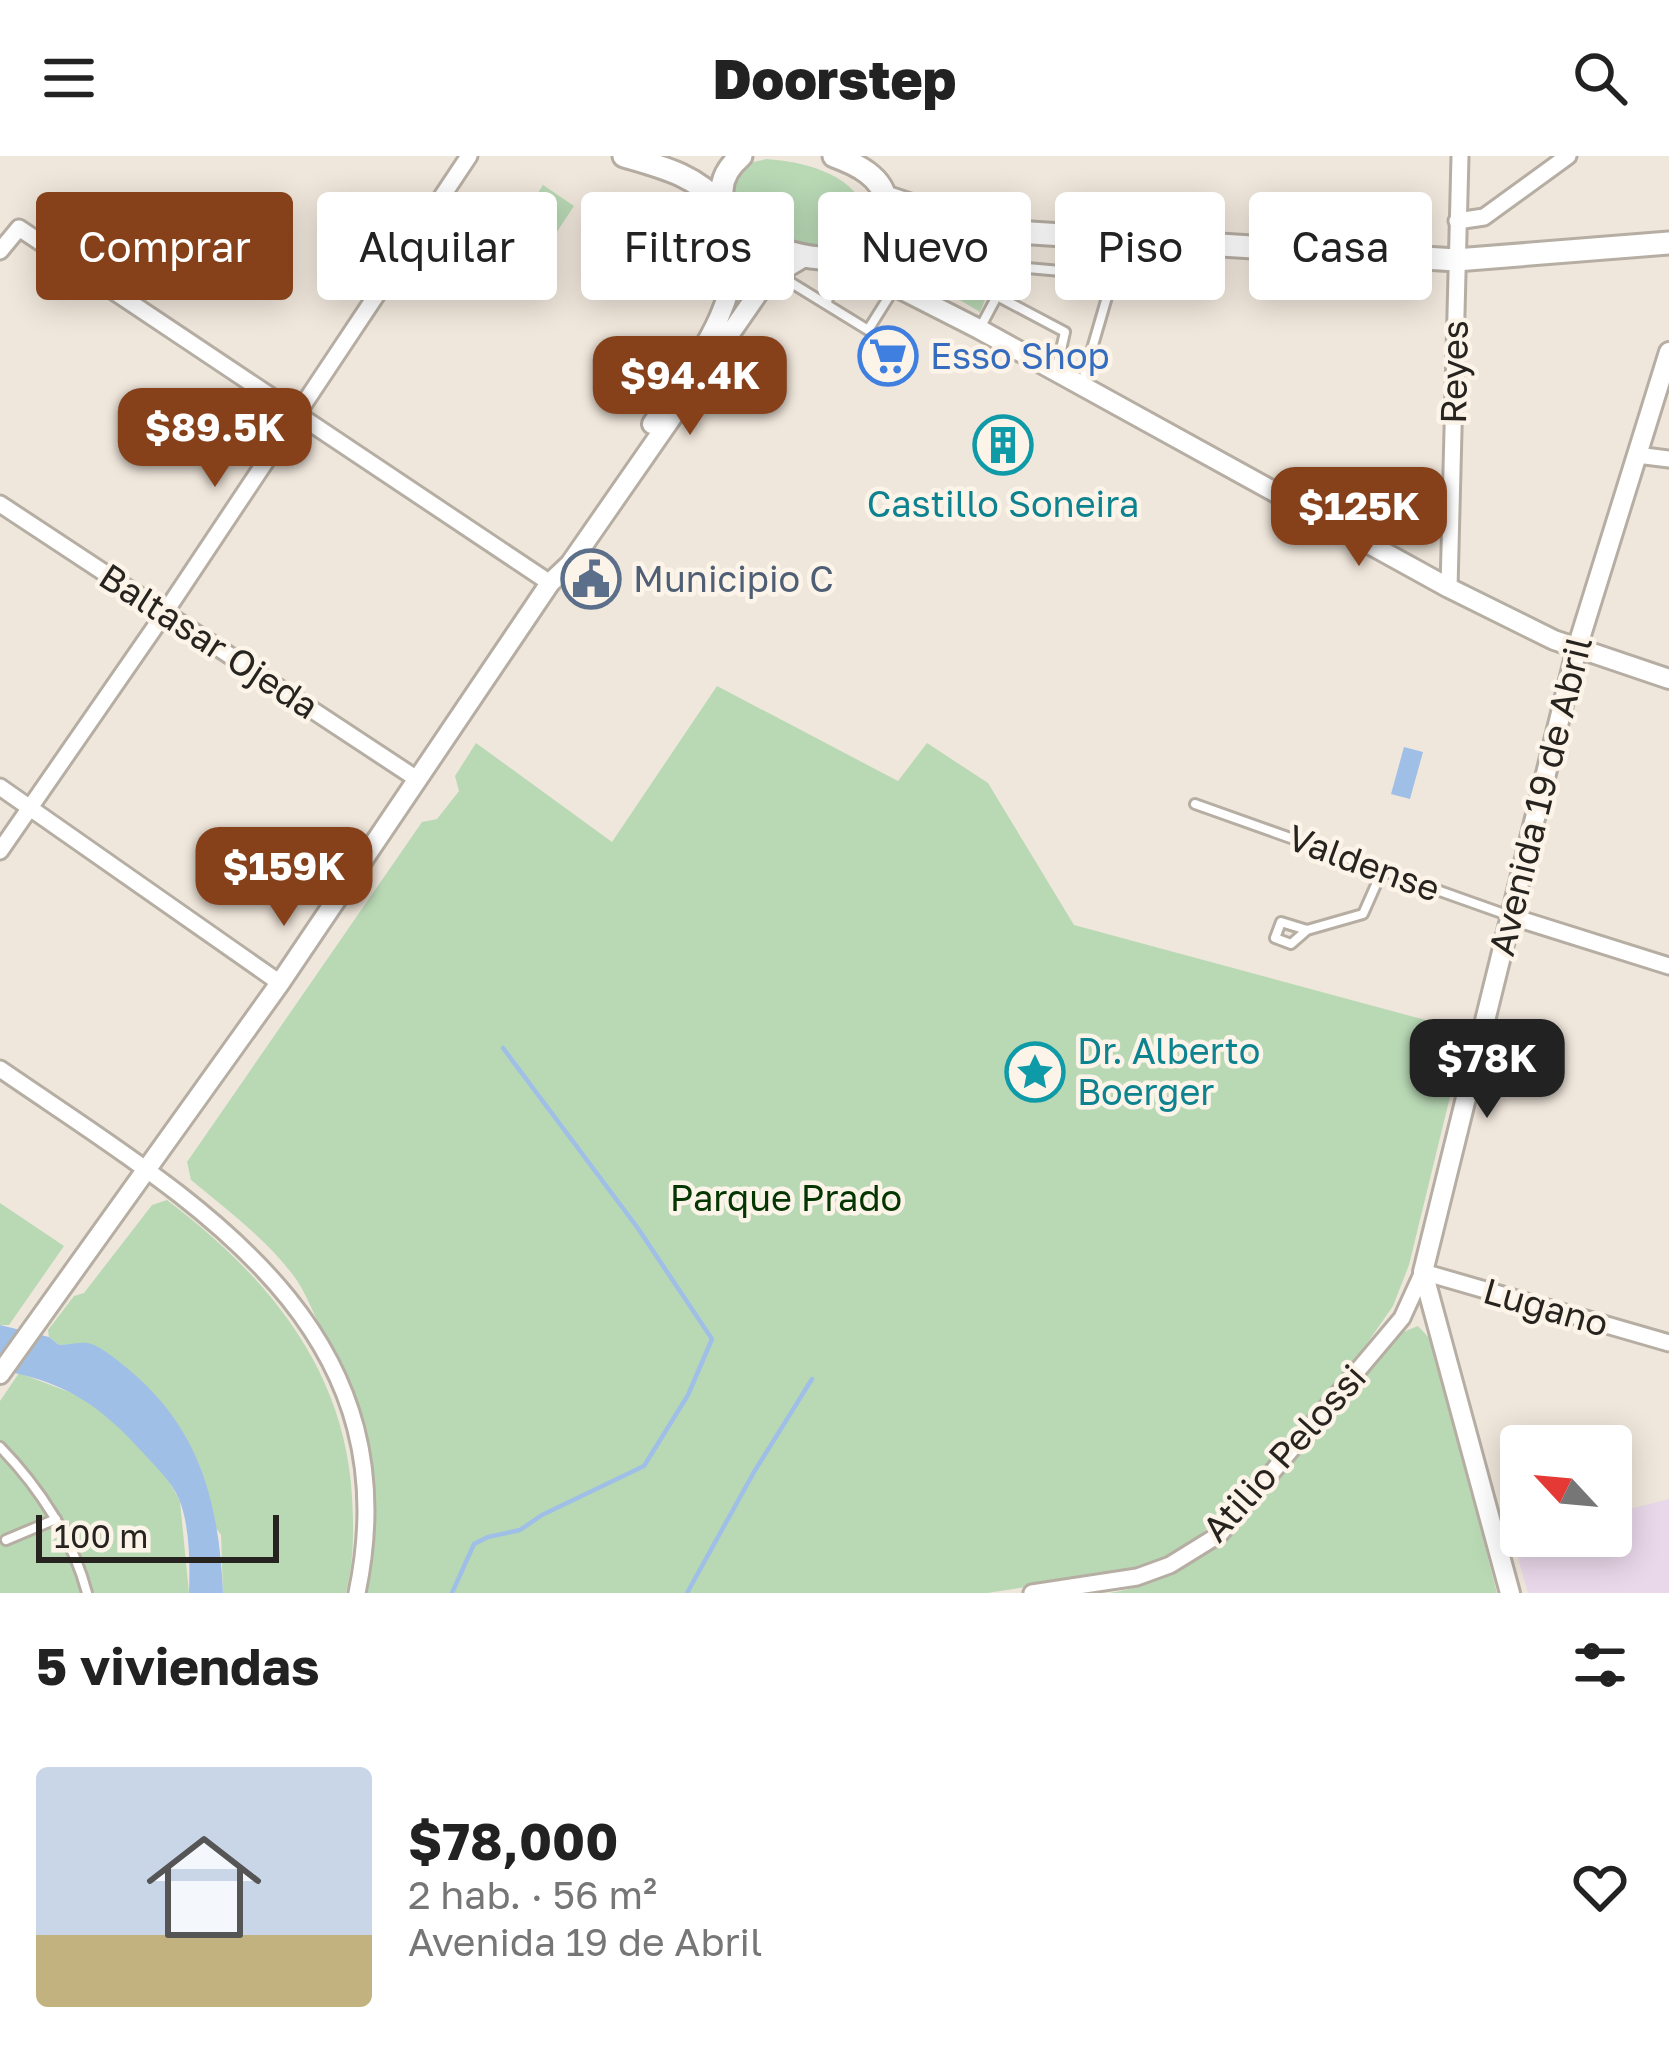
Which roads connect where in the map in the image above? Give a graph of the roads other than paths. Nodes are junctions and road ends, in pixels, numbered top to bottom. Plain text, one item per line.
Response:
1 (470, 156) edge
2 (624, 156) edge
3 (741, 156) edge
4 (834, 156) edge
5 (886, 156) edge
6 (1460, 156) edge
7 (1568, 156) edge
8 (883, 191) joint
9 (709, 192) edge
10 (721, 192) edge
11 (1457, 221) junction
12 (1669, 243) edge
13 (1225, 247) edge
14 (0, 251) edge
15 (794, 252) edge
16 (806, 256) junction
17 (818, 257) edge
18 (1456, 260) junction
19 (794, 263) edge
20 (794, 285) edge
21 (726, 300) edge
22 (754, 300) edge
23 (827, 300) edge
24 (887, 300) edge
25 (922, 300) edge
26 (927, 300) edge
27 (995, 300) edge
28 (1005, 300) edge
29 (1107, 300) edge
30 (826, 304) junction
31 (933, 305) junction
32 (979, 329) junction
33 (1669, 352) edge
34 (1056, 371) junction
35 (1082, 386) junction
36 (296, 412) junction
37 (1637, 455) junction
38 (1669, 459) edge
39 (0, 504) edge
40 (550, 584) junction
41 (1449, 588) junction
42 (164, 614) junction
43 (1577, 648) junction
44 (1669, 679) edge
45 (417, 779) junction
46 (0, 788) edge
47 (1195, 803) dead end
48 (29, 807) junction
49 (0, 850) edge
50 (1382, 869) junction
51 (1510, 916) junction
52 (1307, 930) dead end
53 (1669, 966) edge
54 (280, 983) junction
55 (0, 1069) edge
56 (148, 1171) junction
57 (1423, 1272) junction
58 (1669, 1343) edge
59 (0, 1374) edge
60 (0, 1447) edge
61 (56, 1519) junction
62 (6, 1540) dead end
63 (1051, 1592) edge
64 (86, 1593) edge
65 (356, 1593) edge
66 (1032, 1593) edge
67 (1510, 1593) edge

1 - 36 street
2 - 9 main road
3 - 10 main road
4 - 8 main road
5 - 8 main road
6 - 11 street, Reyes
7 - 11 street
11 - 18 street, Reyes
12 - 18 main road
13 - 18 main road
14 - 36 street
15 - 16 main road
16 - 17 main road
16 - 19 street
18 - 41 street, Reyes
20 - 30 lane
21 - 40 street
22 - 40 street
23 - 30 lane
24 - 30 lane
25 - 31 street
26 - 31 street
27 - 32 lane
28 - 34 lane
29 - 35 lane
31 - 32 street
32 - 34 street
33 - 37 street, Avenida 19 de Abril
34 - 35 street
35 - 41 street
36 - 40 street
36 - 42 street
37 - 38 street
37 - 43 street, Avenida 19 de Abril
39 - 42 street, Baltasar Ojeda
40 - 45 street
41 - 43 street
42 - 45 street, Baltasar Ojeda
42 - 48 street
43 - 44 street
43 - 51 street, Avenida 19 de Abril
45 - 54 street
46 - 48 street
47 - 50 lane, Valdense
48 - 49 street
48 - 54 street
50 - 51 lane, Valdense
50 - 52 lane
51 - 53 street, Valdense
51 - 57 street, Avenida 19 de Abril
54 - 56 street
55 - 56 street
56 - 59 street
56 - 65 street
57 - 58 street, Lugano
57 - 63 street, Atilio Pelossi
57 - 67 street, Avenida 19 de Abril
60 - 61 lane
61 - 62 lane
61 - 64 lane
63 - 66 street, Atilio Pelossi

